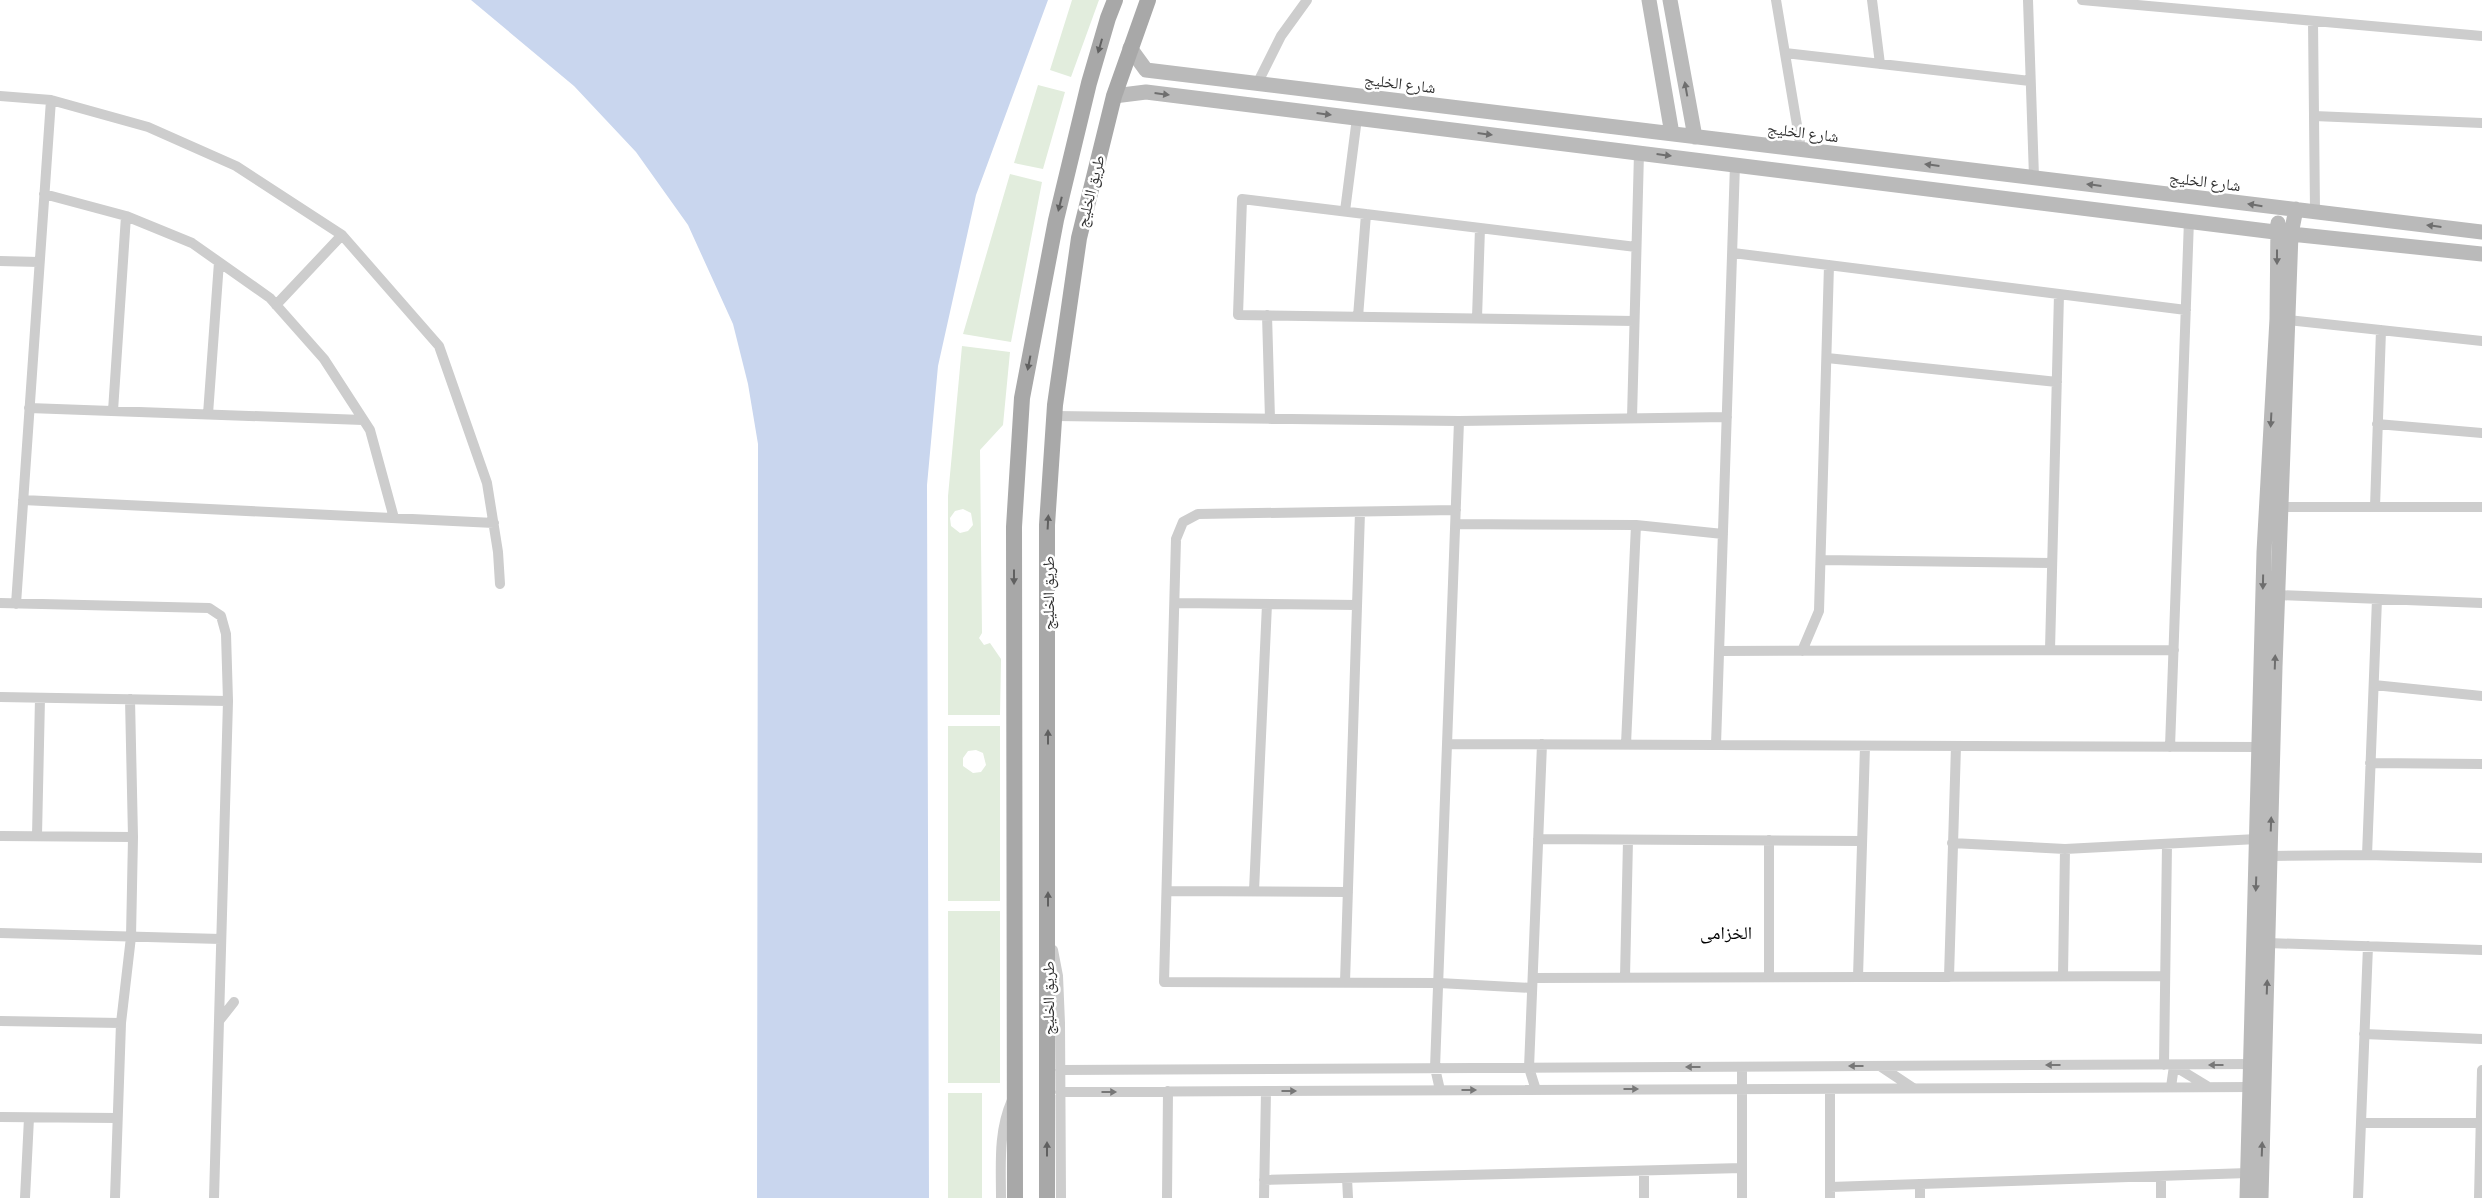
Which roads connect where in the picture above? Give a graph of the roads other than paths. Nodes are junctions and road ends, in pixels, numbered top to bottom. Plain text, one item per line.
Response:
1 (1115, 0) edge
2 (1148, 0) edge
3 (1307, 0) edge
4 (1647, 0) edge
5 (1670, 0) edge
6 (1776, 0) edge
7 (1872, 0) edge
8 (2028, 0) edge
9 (2082, 0) edge
10 (2119, 2) edge
11 (2156, 4) edge
12 (2313, 21) junction
13 (2482, 36) edge
14 (1130, 48) junction
15 (1785, 53) junction
16 (1880, 64) junction
17 (2030, 81) junction
18 (1257, 84) junction
19 (0, 96) edge
20 (1114, 96) junction
21 (51, 100) junction
22 (2314, 116) junction
23 (1357, 118) junction
24 (2482, 123) edge
25 (1672, 134) junction
26 (1695, 137) junction
27 (1801, 149) junction
28 (1639, 152) junction
29 (1735, 164) junction
30 (2034, 177) junction
31 (44, 194) junction
32 (2279, 209) junction
33 (2296, 209) junction
34 (1345, 211) junction
35 (2315, 211) junction
36 (1366, 214) junction
37 (126, 216) junction
38 (2189, 220) junction
39 (1480, 228) junction
40 (2284, 232) junction
41 (2482, 232) edge
42 (342, 235) junction
43 (1636, 247) junction
44 (1732, 253) junction
45 (2482, 254) edge
46 (0, 261) edge
47 (39, 262) junction
48 (219, 262) junction
49 (1829, 266) junction
50 (2059, 294) junction
51 (276, 305) junction
52 (2186, 310) junction
53 (1267, 315) junction
54 (1358, 317) junction
55 (1477, 318) junction
56 (2288, 320) junction
57 (1634, 321) junction
58 (2381, 330) junction
59 (2482, 341) edge
60 (1827, 358) junction
61 (2057, 382) junction
62 (29, 408) junction
63 (113, 411) junction
64 (208, 414) junction
65 (1055, 416) junction
66 (1727, 417) junction
67 (1632, 418) junction
68 (1270, 419) junction
69 (363, 420) junction
70 (1459, 421) junction
71 (2378, 424) junction
72 (2482, 433) edge
73 (23, 500) junction
74 (2281, 507) junction
75 (2375, 507) junction
76 (2482, 507) edge
77 (1456, 510) junction
78 (1360, 512) junction
79 (394, 518) junction
80 (494, 523) junction
81 (1456, 524) junction
82 (1636, 525) junction
83 (1723, 534) junction
84 (1821, 560) junction
85 (2052, 563) junction
86 (500, 584) dead end
87 (2278, 595) junction
88 (2377, 599) junction
89 (0, 603) edge
90 (1175, 603) junction
91 (2482, 603) edge
92 (16, 604) junction
93 (1267, 604) junction
94 (1357, 605) junction
95 (2050, 650) junction
96 (2174, 650) junction
97 (1720, 651) junction
98 (1802, 651) junction
99 (2374, 686) junction
100 (0, 696) edge
101 (2482, 696) edge
102 (40, 698) junction
103 (130, 699) junction
104 (228, 701) junction
105 (1449, 744) junction
106 (1542, 744) junction
107 (1626, 744) junction
108 (1716, 745) junction
109 (1865, 746) junction
110 (1956, 746) junction
111 (2170, 747) junction
112 (2260, 748) junction
113 (2370, 763) junction
114 (2482, 764) edge
115 (0, 836) edge
116 (37, 836) junction
117 (133, 837) junction
118 (1538, 839) junction
119 (2257, 839) junction
120 (1628, 840) junction
121 (1769, 840) junction
122 (1862, 841) junction
123 (1952, 843) junction
124 (2167, 844) junction
125 (2065, 849) junction
126 (2367, 855) junction
127 (2270, 856) junction
128 (2482, 858) edge
129 (1167, 890) junction
130 (1254, 891) junction
131 (1348, 892) junction
132 (1048, 923) junction
133 (0, 932) edge
134 (131, 938) junction
135 (221, 939) junction
136 (2268, 943) junction
137 (2368, 946) junction
138 (2482, 950) edge
139 (2063, 976) junction
140 (2165, 976) junction
141 (1769, 977) junction
142 (1858, 977) junction
143 (1949, 977) junction
144 (1625, 978) junction
145 (1345, 982) junction
146 (1439, 983) junction
147 (1532, 983) junction
148 (234, 1002) dead end
149 (0, 1021) edge
150 (219, 1021) junction
151 (121, 1023) junction
152 (2364, 1034) junction
153 (2482, 1039) edge
154 (2258, 1064) junction
155 (2164, 1065) junction
156 (1880, 1066) junction
157 (1742, 1067) junction
158 (1436, 1068) junction
159 (1529, 1068) junction
160 (1060, 1070) junction
161 (2482, 1070) edge
162 (2171, 1087) junction
163 (2208, 1087) junction
164 (2257, 1087) junction
165 (1830, 1088) junction
166 (1913, 1088) junction
167 (1742, 1089) junction
168 (1440, 1090) junction
169 (1536, 1090) junction
170 (1266, 1091) junction
171 (1015, 1092) junction
172 (1060, 1092) junction
173 (1168, 1092) junction
174 (0, 1117) edge
175 (29, 1118) junction
176 (117, 1118) junction
177 (2361, 1123) junction
178 (2481, 1123) edge
179 (1742, 1168) junction
180 (1644, 1171) junction
181 (2248, 1173) junction
182 (2161, 1176) junction
183 (1347, 1178) junction
184 (1264, 1180) junction
185 (1920, 1184) junction
186 (1830, 1193) edge
187 (25, 1198) edge
188 (115, 1198) edge
189 (214, 1198) edge
190 (1001, 1198) edge
191 (1015, 1198) edge
192 (1047, 1198) edge
193 (1061, 1198) edge
194 (1166, 1198) edge
195 (1264, 1198) edge
196 (1348, 1198) edge
197 (1644, 1198) edge
198 (1742, 1198) edge
199 (1920, 1198) edge
200 (2161, 1198) edge
201 (2247, 1198) edge
202 (2261, 1198) edge
203 (2358, 1198) edge
204 (2479, 1198) edge

1 -> 171 main road, طريق الخليج
2 - 14 main road, طريق الخليج
3 - 18 street
4 - 25 street
26 -> 5 street
6 - 15 street
7 - 16 street
8 - 17 street
9 - 10 street
10 - 11 street
11 - 12 street
12 - 13 street
12 - 22 street
14 - 18 street, شارع الخليج
14 - 20 main road, طريق الخليج
15 - 16 street
15 - 27 street
16 - 17 street
17 - 30 street
18 - 25 street, شارع الخليج
19 - 21 street
20 -> 23 street
20 - 65 main road, طريق الخليج
21 - 31 street
21 - 42 street
22 - 24 street
22 - 35 street
23 -> 28 street
23 - 34 street
25 - 26 street, شارع الخليج
26 - 27 street, شارع الخليج
30 -> 27 street, شارع الخليج
28 -> 29 street
28 - 43 street
29 - 38 street
29 - 44 street
32 -> 30 street, شارع الخليج
31 - 37 street
31 - 47 street
32 - 33 street, شارع الخليج
32 - 40 street
33 - 35 street, شارع الخليج
33 - 40 street
34 - 36 street
34 - 53 street
41 -> 35 street, شارع الخليج
36 - 39 street
36 - 54 street
37 - 48 street
37 - 63 street
38 - 40 street
38 - 52 street
39 - 43 street
39 - 55 street
40 - 45 street
40 - 56 street
40 -> 112 street
42 - 51 street
42 - 80 street
43 - 57 street
44 - 49 street
44 - 66 street
46 - 47 street
47 - 62 street
48 - 51 street
48 - 64 street
49 - 50 street
49 - 60 street
50 - 52 street
50 - 61 street
51 - 69 street
52 - 96 street
53 - 54 street
53 - 68 street
54 - 55 street
55 - 57 street
56 - 58 street
56 - 74 street
57 - 67 street
58 - 59 street
58 - 71 street
60 - 61 street
60 - 84 street
61 - 85 street
62 - 63 street
62 - 73 street
63 - 64 street
64 - 69 street
65 - 68 street
132 -> 65 main road, طريق الخليج
66 - 67 street
66 - 83 street
67 - 70 street
68 - 70 street
69 - 79 street
70 - 77 street
71 - 72 street
71 - 75 street
73 - 79 street
73 - 92 street
74 - 75 street
74 - 87 street
75 - 76 street
77 - 78 street
77 - 81 street
78 - 90 street
78 - 94 street
79 - 80 street
80 - 86 street
81 - 82 street
81 - 105 street
82 - 83 street
82 - 107 street
83 - 97 street
84 - 85 street
84 - 98 street
85 - 95 street
87 - 88 street
127 -> 87 street
88 - 91 street
88 - 99 street
89 - 92 street
90 - 93 street
90 - 129 street
92 - 104 street
93 - 94 street
93 - 130 street
94 - 131 street
95 - 96 street
95 - 98 street
96 - 111 street
97 - 98 street
97 - 108 street
99 - 101 street
99 - 113 street
100 - 102 street
102 - 103 street
102 - 116 street
103 - 104 street
103 - 117 street
104 - 135 street
105 - 106 street
105 - 146 street
106 - 107 street
106 - 118 street
107 - 108 street
108 - 109 street
109 - 110 street
109 - 122 street
110 - 111 street
110 - 123 street
111 - 112 street
112 - 119 street
113 - 114 street
113 - 126 street
115 - 116 street
116 - 117 street
117 - 134 street
118 - 120 street
118 - 147 street
119 - 124 street
119 -> 154 street
120 - 121 street
120 - 144 street
121 - 122 street
121 - 141 street
122 - 142 street
123 - 125 street
123 - 143 street
124 - 125 street
124 - 140 street
125 - 139 street
126 - 127 street
126 - 128 street
127 - 136 street
129 - 130 street
129 - 145 street
130 - 131 street
131 - 145 street
132 - 160 street
192 -> 132 main road, طريق الخليج
133 - 134 street
134 - 135 street
134 - 151 street
135 - 150 street
136 - 137 street
154 -> 136 street
137 - 138 street
137 - 152 street
139 - 140 street
139 - 143 street
140 - 155 street
141 - 142 street
141 - 144 street
142 - 143 street
144 - 147 street
145 - 146 street
146 - 147 street
146 - 158 street
147 - 159 street
148 - 150 street
149 - 151 street
150 - 189 street
151 - 176 street
152 - 153 street
152 - 177 street
154 -> 155 street
154 - 164 street
155 -> 156 street
156 -> 157 street
156 - 166 street
157 -> 159 street
157 - 167 street
158 - 159 street
158 - 160 street
158 - 168 street
159 - 169 street
160 - 172 street
161 - 178 street
162 - 163 street
162 - 163 street
162 - 166 street
163 - 164 street
164 - 181 street
202 -> 164 street
165 - 166 street
165 - 167 street
165 - 186 street
169 -> 167 street
167 - 179 street
168 -> 169 street
170 -> 168 street
170 - 173 street
170 - 184 street
171 - 190 street
171 - 191 main road, طريق الخليج
172 -> 173 street
172 - 193 street
173 - 194 street
174 - 175 street
175 - 176 street
175 - 187 street
176 - 188 street
177 - 178 street
177 - 203 street
178 - 204 street
179 - 180 street
179 - 198 street
180 - 183 street
180 - 197 street
181 - 182 street
181 - 201 street
182 - 185 street
182 - 200 street
183 - 184 street
183 - 196 street
184 - 195 street
185 - 186 street
185 - 199 street

